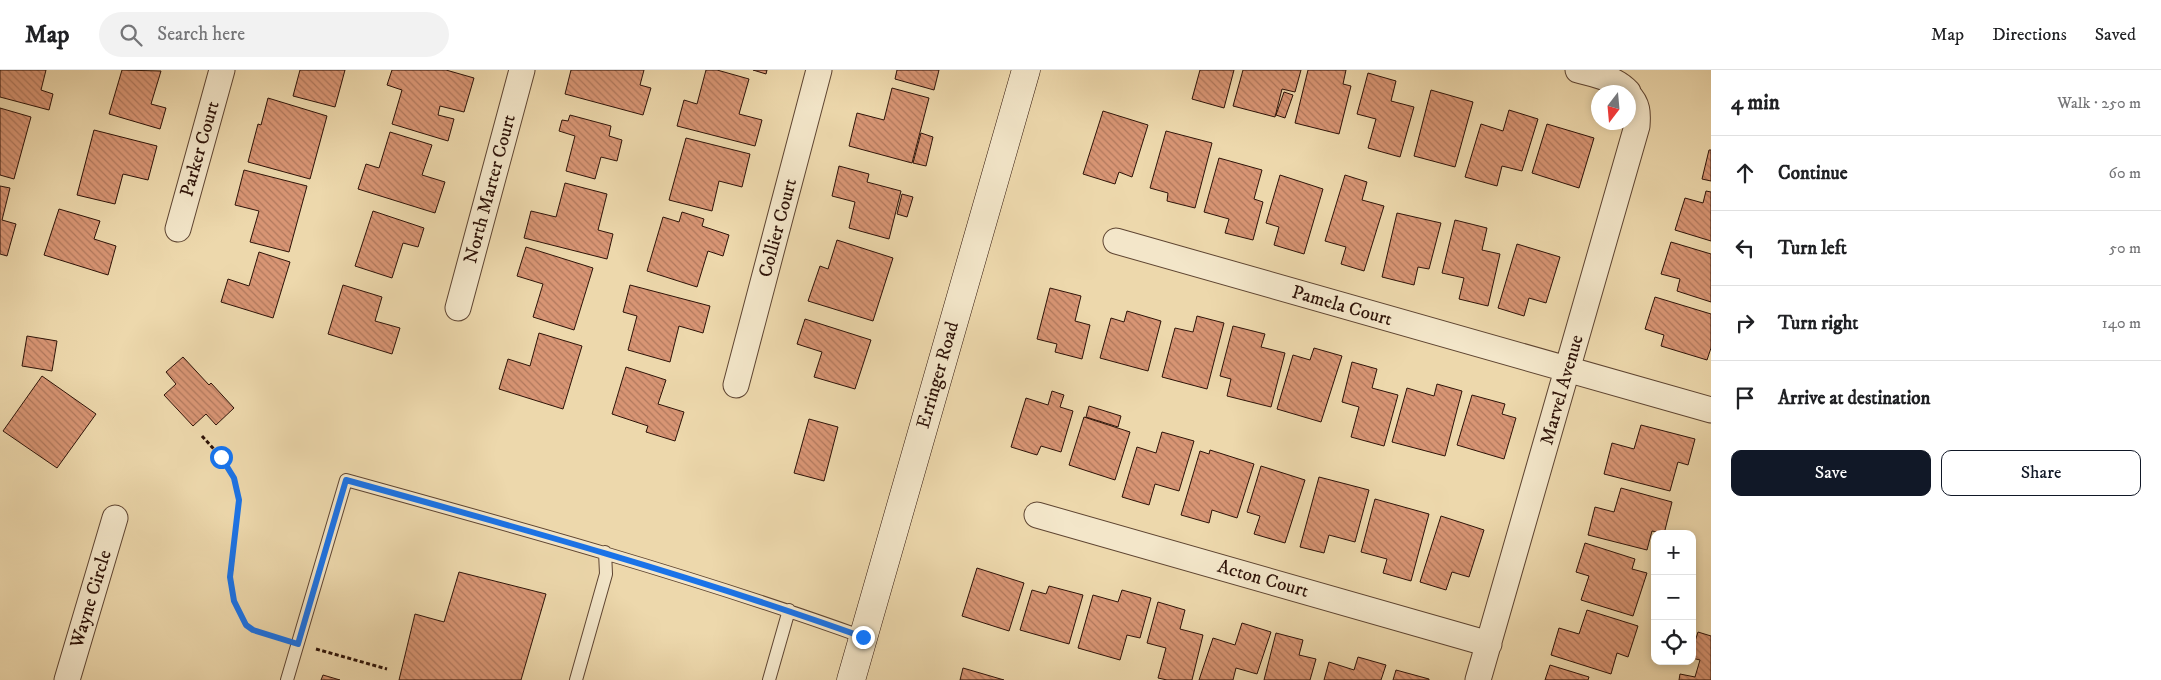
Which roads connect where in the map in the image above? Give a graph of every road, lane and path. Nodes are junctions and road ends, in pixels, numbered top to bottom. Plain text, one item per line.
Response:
1 (222, 70) edge
2 (522, 70) edge
3 (819, 70) edge
4 (1026, 70) edge
5 (1578, 70) edge
6 (1620, 85) edge
7 (1636, 108) edge
8 (1636, 130) edge
9 (1636, 130) edge
10 (178, 229) dead end
11 (1116, 241) dead end
12 (458, 308) dead end
13 (1568, 370) junction
14 (736, 385) dead end
15 (1711, 410) edge
16 (202, 436) dead end
17 (1037, 515) dead end
18 (115, 518) dead end
19 (605, 552) junction
20 (789, 610) junction
21 (863, 637) junction
22 (298, 644) junction
23 (1489, 644) junction
24 (387, 669) dead end
25 (67, 680) edge
26 (287, 680) edge
27 (576, 680) edge
28 (769, 680) edge
29 (851, 680) edge
30 (1478, 680) edge

1 - 10 street, Parker Court
2 - 12 street, North Marter Court
3 - 14 street, Collier Court
4 - 21 main road, Erringer Road
5 - 6 street
7 - 8 street, Marvel Avenue
9 - 13 street, Marvel Avenue
11 - 13 street, Pamela Court
13 - 15 street, Pamela Court
13 - 23 street, Marvel Avenue
16 - 22 path
17 - 23 street, Acton Court
18 - 25 street, Wayne Circle
19 - 20 lane
19 - 22 lane
19 - 27 lane
20 - 21 lane
20 - 28 lane
21 - 29 main road, Erringer Road
22 - 24 path
22 - 26 lane
23 - 30 street, Marvel Avenue

